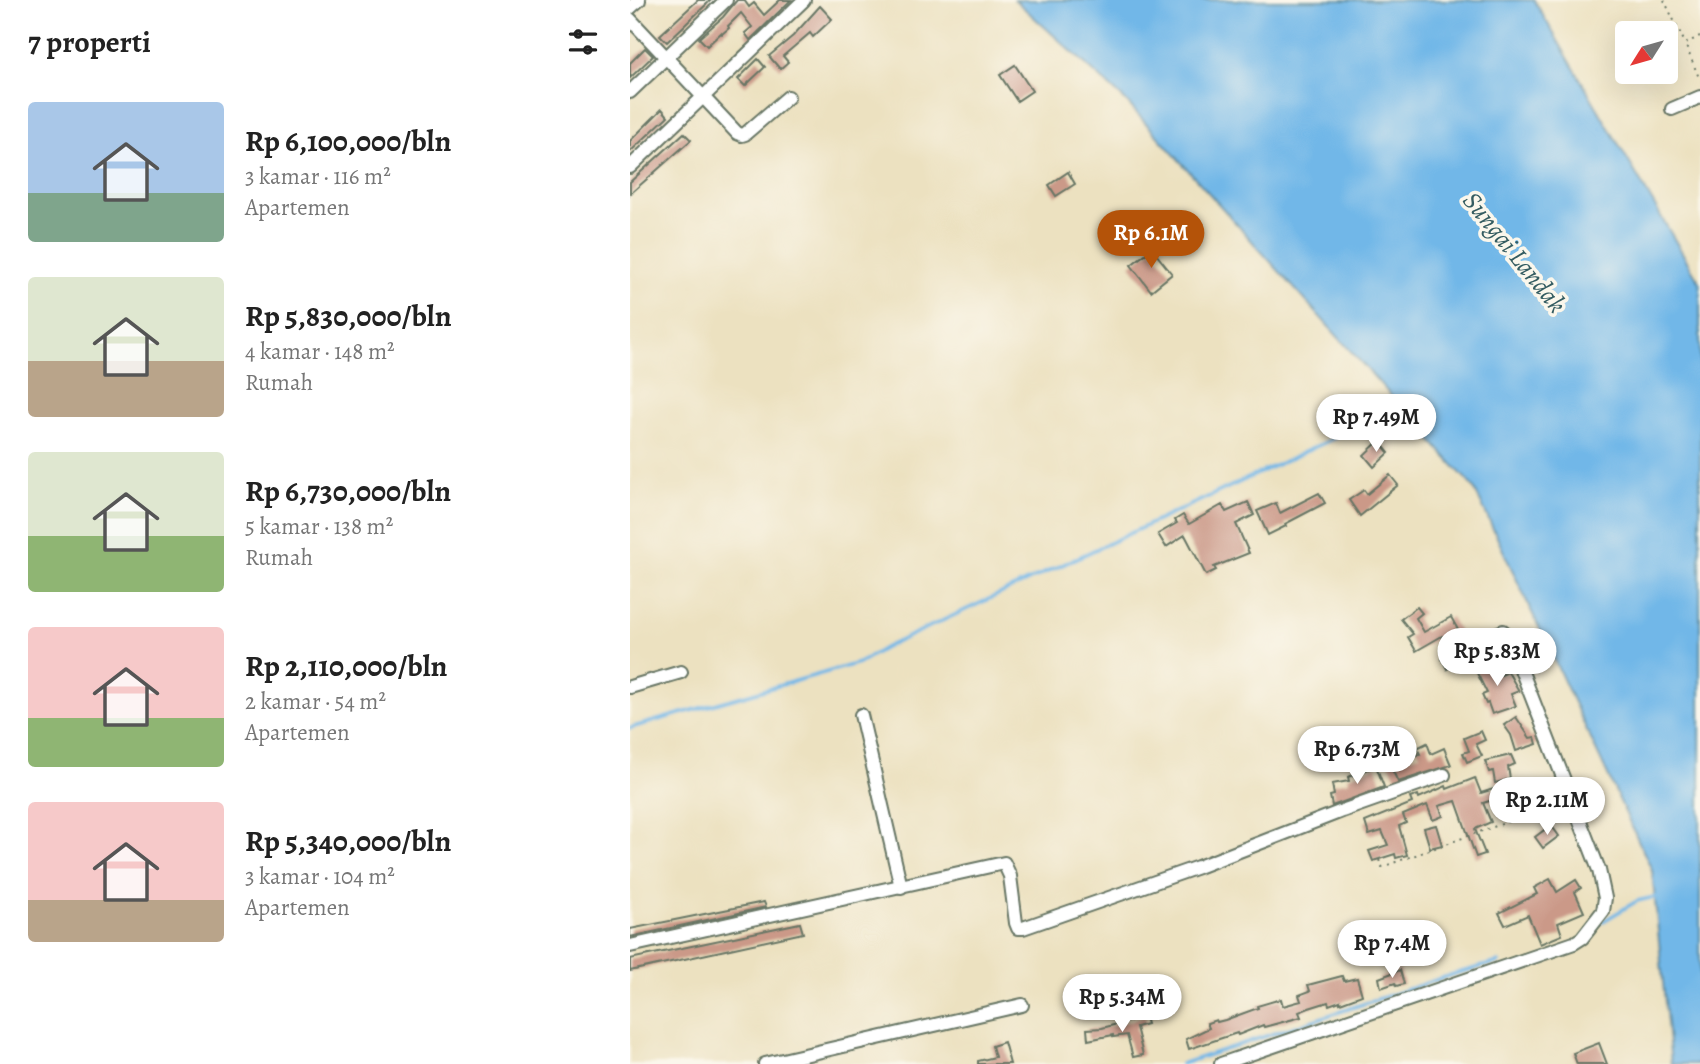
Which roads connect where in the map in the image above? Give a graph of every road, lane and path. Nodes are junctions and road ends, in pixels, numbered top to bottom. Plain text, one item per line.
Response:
1 (639, 0) edge
2 (726, 0) edge
3 (804, 0) edge
4 (1664, 0) edge
5 (630, 8) edge
6 (630, 19) edge
7 (1700, 36) edge
8 (1685, 44) junction
9 (667, 57) junction
10 (1700, 80) edge
11 (630, 92) edge
12 (703, 97) junction
13 (789, 97) dead end
14 (1700, 97) edge
15 (1672, 109) dead end
16 (630, 167) edge
17 (1484, 639) dead end
18 (681, 672) dead end
19 (630, 687) edge
20 (862, 715) dead end
21 (1444, 775) dead end
22 (1571, 799) junction
23 (1379, 860) dead end
24 (901, 887) junction
25 (630, 946) edge
26 (1022, 1005) dead end
27 (765, 1064) edge
28 (1221, 1064) edge

1 - 5 street
2 - 9 street
3 - 12 street
4 - 8 path
6 - 9 street
7 - 8 path
8 - 10 path
9 - 11 street
9 - 12 street
12 - 13 street
12 - 16 street
14 - 15 street
17 - 22 street
18 - 19 street
20 - 24 street
21 - 24 street
22 - 23 path
22 - 28 street
24 - 25 street
26 - 27 street

